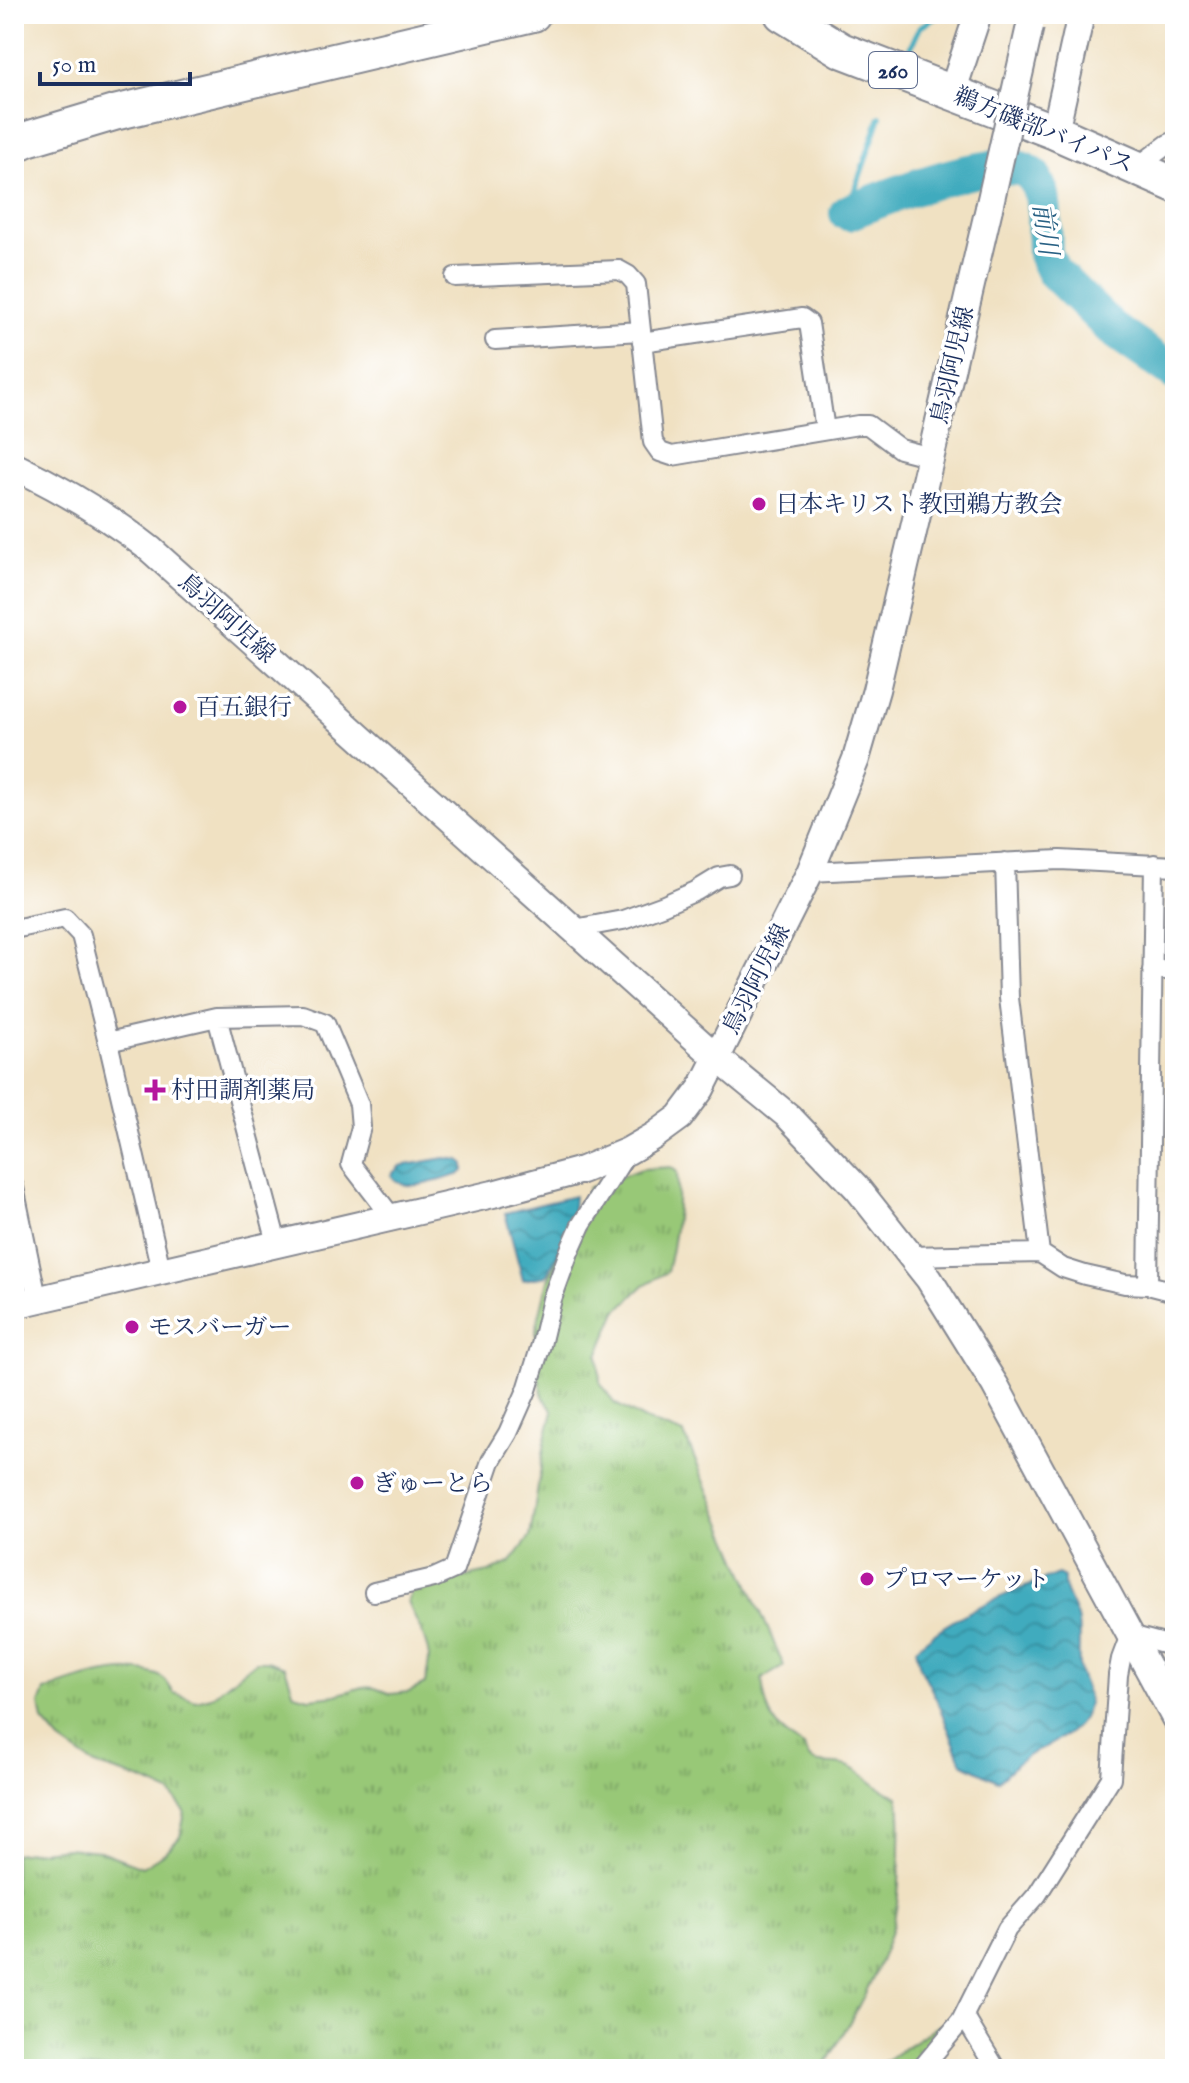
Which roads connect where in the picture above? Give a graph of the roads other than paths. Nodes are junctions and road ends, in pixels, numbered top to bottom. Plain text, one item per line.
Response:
1 (533, 14) edge
2 (782, 14) edge
3 (978, 14) edge
4 (1081, 14) edge
5 (1031, 20) edge
6 (952, 93) junction
7 (1055, 132) junction
8 (1175, 141) edge
9 (14, 145) edge
10 (1137, 167) junction
11 (1175, 185) edge
12 (455, 277) dead end
13 (641, 337) junction
14 (495, 340) dead end
15 (825, 430) junction
16 (931, 457) junction
17 (14, 466) edge
18 (1005, 862) junction
19 (1154, 864) junction
20 (1175, 866) edge
21 (810, 872) junction
22 (730, 875) dead end
23 (14, 929) edge
24 (574, 929) junction
25 (1152, 970) junction
26 (1175, 970) edge
27 (217, 1017) junction
28 (108, 1042) junction
29 (716, 1057) junction
30 (628, 1151) junction
31 (14, 1187) edge
32 (391, 1216) junction
33 (277, 1243) junction
34 (1040, 1253) junction
35 (910, 1256) junction
36 (161, 1270) junction
37 (1148, 1285) junction
38 (1175, 1292) edge
39 (26, 1302) edge
40 (374, 1592) dead end
41 (1130, 1635) junction
42 (1175, 1647) edge
43 (1175, 1718) edge
44 (964, 2016) junction
45 (921, 2069) edge
46 (996, 2069) edge

1 - 9 highway
2 - 6 highway, 鵜方磯部バイパス / 260
3 - 6 main road
4 - 7 main road
5 - 16 main road, 鳥羽阿児線, bridge
6 - 7 highway, 鵜方磯部バイパス / 260
7 - 10 highway, 鵜方磯部バイパス / 260
8 - 10 street
10 - 11 highway, 鵜方磯部バイパス / 260
12 - 13 street
13 - 14 street
13 - 15 street
13 - 15 street
15 - 16 street
16 - 21 main road, 鳥羽阿児線
17 - 24 main road, 鳥羽阿児線
18 - 19 street
18 - 21 street
18 - 34 street
19 - 20 street
19 - 25 street
21 - 29 main road, 鳥羽阿児線
22 - 24 street
23 - 28 street
24 - 29 main road, 鳥羽阿児線
25 - 26 street
25 - 37 street
27 - 28 street
27 - 32 street
27 - 33 street
28 - 36 street
29 - 30 main road
29 - 35 main road
30 - 32 main road
30 - 40 street
31 - 39 street
32 - 33 main road
33 - 36 main road
34 - 35 street
34 - 37 street
35 - 41 main road
36 - 39 main road
37 - 38 street
41 - 42 street
41 - 43 main road
41 - 44 street
44 - 45 street
44 - 46 street

